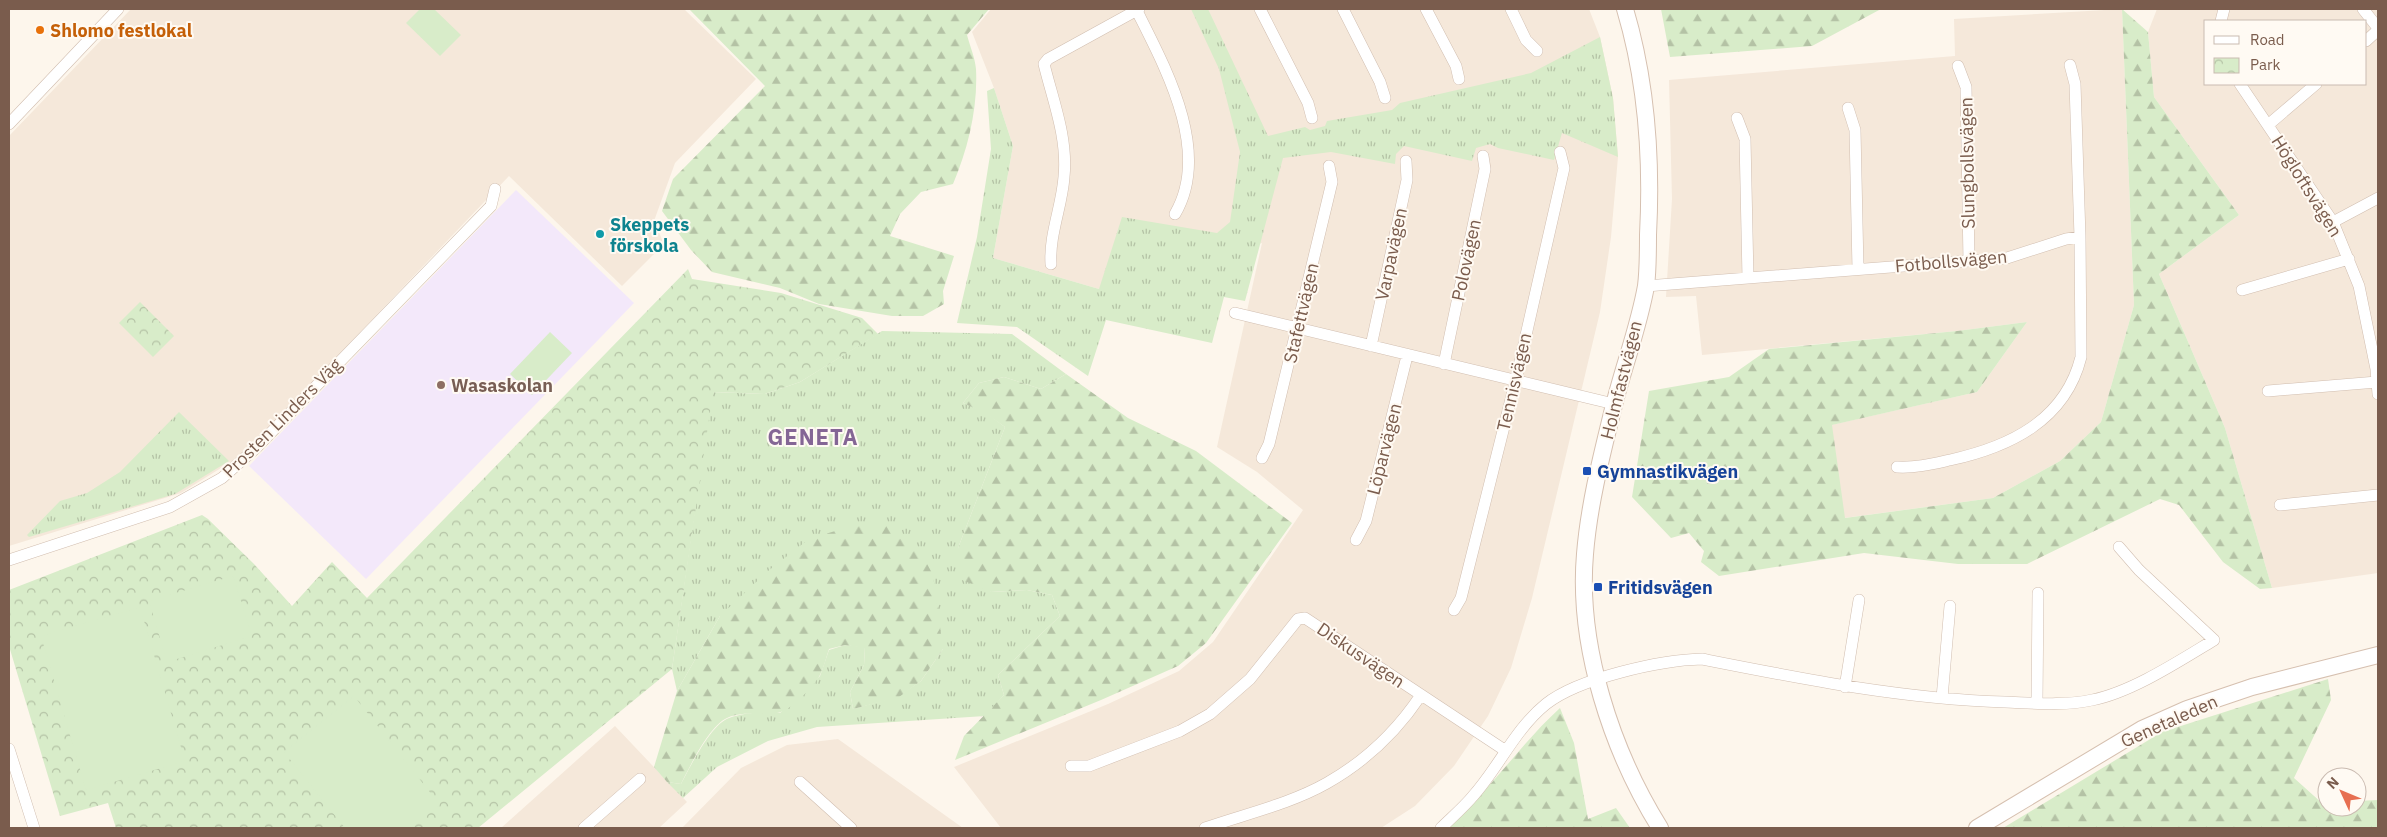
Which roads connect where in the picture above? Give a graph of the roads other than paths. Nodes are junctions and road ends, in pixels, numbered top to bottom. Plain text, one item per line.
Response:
1 (118, 9) edge
2 (1137, 9) edge
3 (1260, 9) edge
4 (1343, 9) edge
5 (1426, 9) edge
6 (1510, 9) edge
7 (1625, 9) edge
8 (2363, 9) edge
9 (2378, 29) edge
10 (2367, 40) edge
11 (1537, 51) dead end
12 (2070, 65) dead end
13 (1958, 66) dead end
14 (1459, 79) dead end
15 (2241, 85) edge
16 (2315, 85) edge
17 (1385, 98) dead end
18 (1848, 108) dead end
19 (1312, 118) dead end
20 (1737, 118) dead end
21 (9, 124) edge
22 (2268, 125) junction
23 (1560, 152) dead end
24 (1483, 156) dead end
25 (1406, 161) dead end
26 (1329, 166) dead end
27 (495, 189) dead end
28 (2378, 198) edge
29 (1175, 214) dead end
30 (2333, 222) junction
31 (2080, 237) junction
32 (2349, 259) junction
33 (1969, 261) junction
34 (1051, 264) dead end
35 (1858, 269) junction
36 (1748, 278) junction
37 (1646, 286) junction
38 (2242, 290) dead end
39 (1234, 313) dead end
40 (1297, 329) junction
41 (1371, 346) junction
42 (1407, 356) junction
43 (1444, 364) junction
44 (1516, 379) junction
45 (2378, 388) edge
46 (2268, 391) dead end
47 (1614, 404) junction
48 (1262, 458) dead end
49 (1897, 466) dead end
50 (2378, 495) edge
51 (2280, 505) dead end
52 (1356, 540) dead end
53 (2119, 547) dead end
54 (9, 560) edge
55 (2038, 593) dead end
56 (1859, 600) dead end
57 (1950, 606) dead end
58 (1454, 610) dead end
59 (2378, 655) edge
60 (1597, 680) junction
61 (1845, 687) junction
62 (1421, 695) junction
63 (1942, 698) junction
64 (2037, 703) junction
65 (9, 749) edge
66 (1506, 751) junction
67 (1071, 766) dead end
68 (640, 779) dead end
69 (800, 782) dead end
70 (34, 828) edge
71 (584, 828) edge
72 (851, 828) edge
73 (1205, 828) edge
74 (1440, 828) edge
75 (1660, 828) edge
76 (1977, 828) edge

1 - 21 street
2 - 29 street
2 - 34 street
3 - 19 street
4 - 17 street
5 - 14 street
6 - 11 street
7 - 37 street, Holmfastvägen
8 - 9 street
9 - 10 street
12 - 31 street
13 - 33 street, Slungbollsvägen
15 - 22 street, Högloftsvägen
16 - 22 street, Högloftsvägen
18 - 35 street
20 - 36 street
22 - 30 street, Högloftsvägen
23 - 44 street, Tennisvägen
24 - 43 street, Polovägen
25 - 41 street, Varpavägen
26 - 40 street, Stafettvägen
27 - 54 street, Prosten Linders Väg
28 - 30 street
30 - 32 street, Högloftsvägen
31 - 33 street, Fotbollsvägen
31 - 49 street
32 - 38 street
32 - 45 street, Högloftsvägen
33 - 35 street, Fotbollsvägen
35 - 36 street, Fotbollsvägen
36 - 37 street, Fotbollsvägen
37 - 47 street, Holmfastvägen
39 - 40 street
40 - 41 street
40 - 48 street, Stafettvägen
41 - 42 street
42 - 43 street
42 - 52 street, Löparvägen
43 - 44 street
44 - 47 street
44 - 58 street, Tennisvägen
45 - 46 street
47 - 60 street, Holmfastvägen
50 - 51 street
53 - 64 street
55 - 64 street
56 - 61 street
57 - 63 street
59 - 76 street, Genetaleden
60 - 61 street
60 - 66 street
60 - 75 street, Holmfastvägen
61 - 63 street
62 - 66 street, Diskusvägen
62 - 67 street, Diskusvägen
62 - 73 street
63 - 64 street
65 - 70 street
66 - 74 street
68 - 71 street
69 - 72 street

